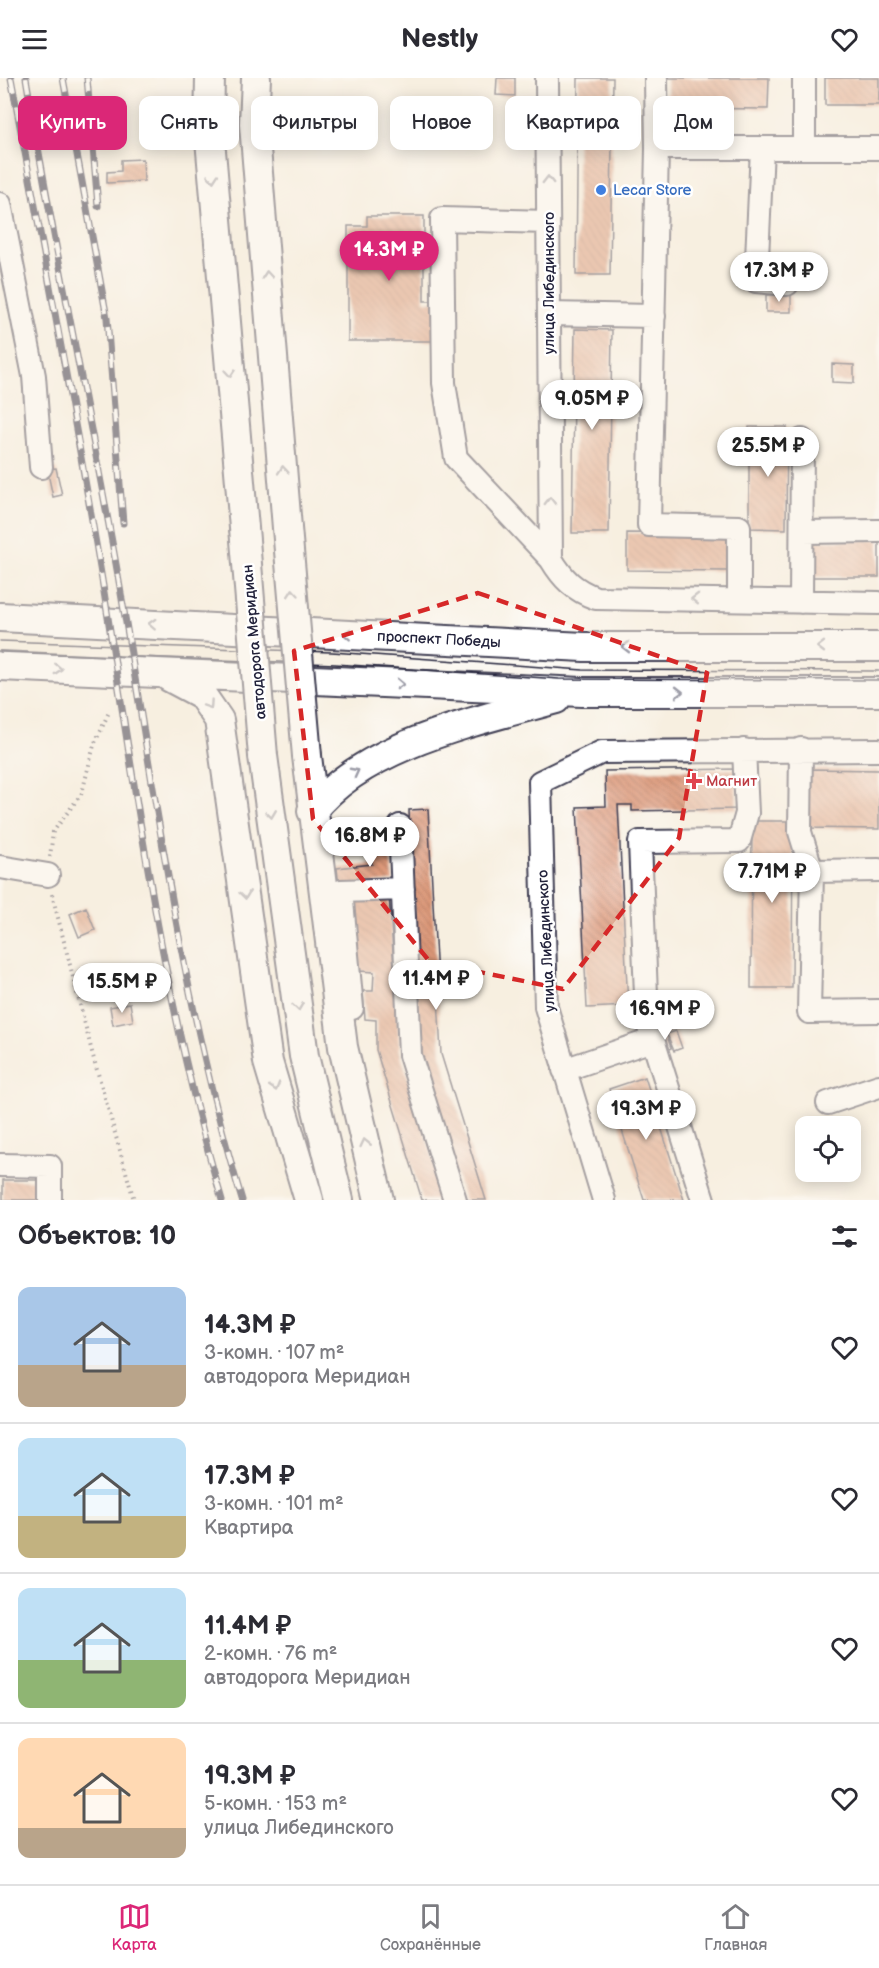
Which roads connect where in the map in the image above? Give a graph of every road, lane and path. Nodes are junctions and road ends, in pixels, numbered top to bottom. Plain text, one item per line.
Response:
1 (210, 78) edge
2 (256, 78) edge
3 (547, 78) edge
4 (656, 78) edge
5 (804, 78) edge
6 (656, 96) edge
7 (734, 148) edge
8 (762, 148) junction
9 (804, 148) junction
10 (879, 148) edge
11 (657, 150) edge
12 (0, 204) edge
13 (548, 222) junction
14 (787, 284) dead end
15 (549, 314) junction
16 (654, 316) junction
17 (802, 440) dead end
18 (41, 467) dead end
19 (879, 531) edge
20 (802, 532) junction
21 (551, 560) junction
22 (739, 600) junction
23 (801, 602) junction
24 (879, 603) edge
25 (0, 617) edge
26 (879, 647) edge
27 (0, 666) edge
28 (161, 674) junction
29 (582, 692) junction
30 (879, 692) edge
31 (109, 712) dead end
32 (801, 749) junction
33 (744, 750) junction
34 (879, 750) edge
35 (312, 811) junction
36 (400, 826) dead end
37 (0, 867) edge
38 (812, 870) junction
39 (879, 870) edge
40 (48, 875) junction
41 (403, 889) junction
42 (352, 1008) dead end
43 (879, 1011) edge
44 (652, 1040) junction
45 (564, 1070) junction
46 (879, 1086) edge
47 (828, 1103) dead end
48 (0, 1165) edge
49 (50, 1200) edge
50 (134, 1200) edge
51 (309, 1200) edge
52 (339, 1200) edge
53 (379, 1200) edge
54 (455, 1200) edge
55 (604, 1200) edge
56 (703, 1200) edge

1 -> 52 main road, автодорога Меридиан, bridge
35 -> 2 main road, bridge
13 -> 3 street, улица Либединского
4 - 6 street
5 - 9 street
7 - 8 street
8 - 9 street
8 - 14 street
9 - 10 street
11 - 16 street
12 - 18 street
13 - 15 street, улица Либединского
13 - 21 street
15 - 16 street
21 -> 15 street, улица Либединского
16 - 22 street
17 - 20 street
19 - 20 street
20 - 23 street
22 -> 21 street
22 - 23 street
23 - 24 street
26 -> 25 main road, проспект Победы
27 -> 28 main road
28 -> 29 main road
28 -> 51 main road
29 -> 30 main road
35 -> 29 main road
31 - 40 path
32 - 33 street
32 - 34 street
32 - 38 street
33 - 44 street
33 - 45 street, улица Либединского
53 -> 35 main road
36 - 41 street
37 - 40 street
38 - 39 street
38 - 43 street
40 - 50 path
41 - 42 street
41 - 54 street
44 - 45 street
44 - 56 street
45 - 55 street, улица Либединского
46 - 47 street
48 - 49 street

